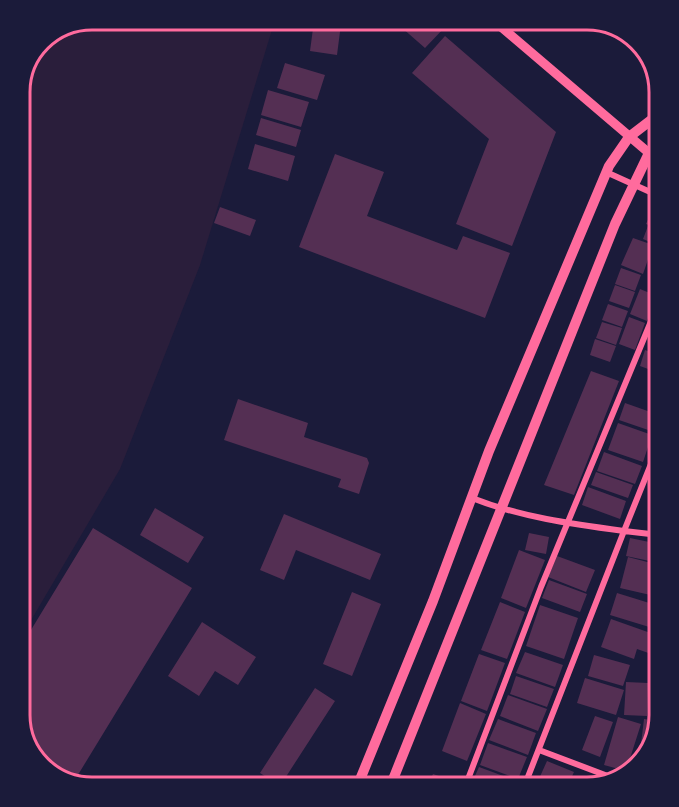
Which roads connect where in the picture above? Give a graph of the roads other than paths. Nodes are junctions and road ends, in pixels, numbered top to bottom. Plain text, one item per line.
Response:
1 (505, 30) edge
2 (649, 122) edge
3 (629, 137) junction
4 (649, 153) joint
5 (606, 172) junction
6 (632, 185) junction
7 (649, 192) edge
8 (649, 329) edge
9 (649, 471) edge
10 (472, 498) junction
11 (500, 509) junction
12 (568, 524) junction
13 (624, 531) junction
14 (649, 534) edge
15 (539, 750) junction
16 (602, 775) edge
17 (361, 777) edge
18 (394, 777) edge
19 (469, 777) edge
20 (528, 777) edge

1 - 3 street
2 - 3 main road
3 - 4 street
3 - 5 main road
4 - 6 main road
5 - 6 street
5 - 10 main road
6 - 7 street
6 - 11 main road
8 - 12 street
9 - 13 street
10 - 11 street
10 - 17 main road
11 - 12 street
11 - 18 main road
12 - 13 street
12 - 19 street
13 - 14 street
13 - 15 street
15 - 16 street
15 - 20 street

